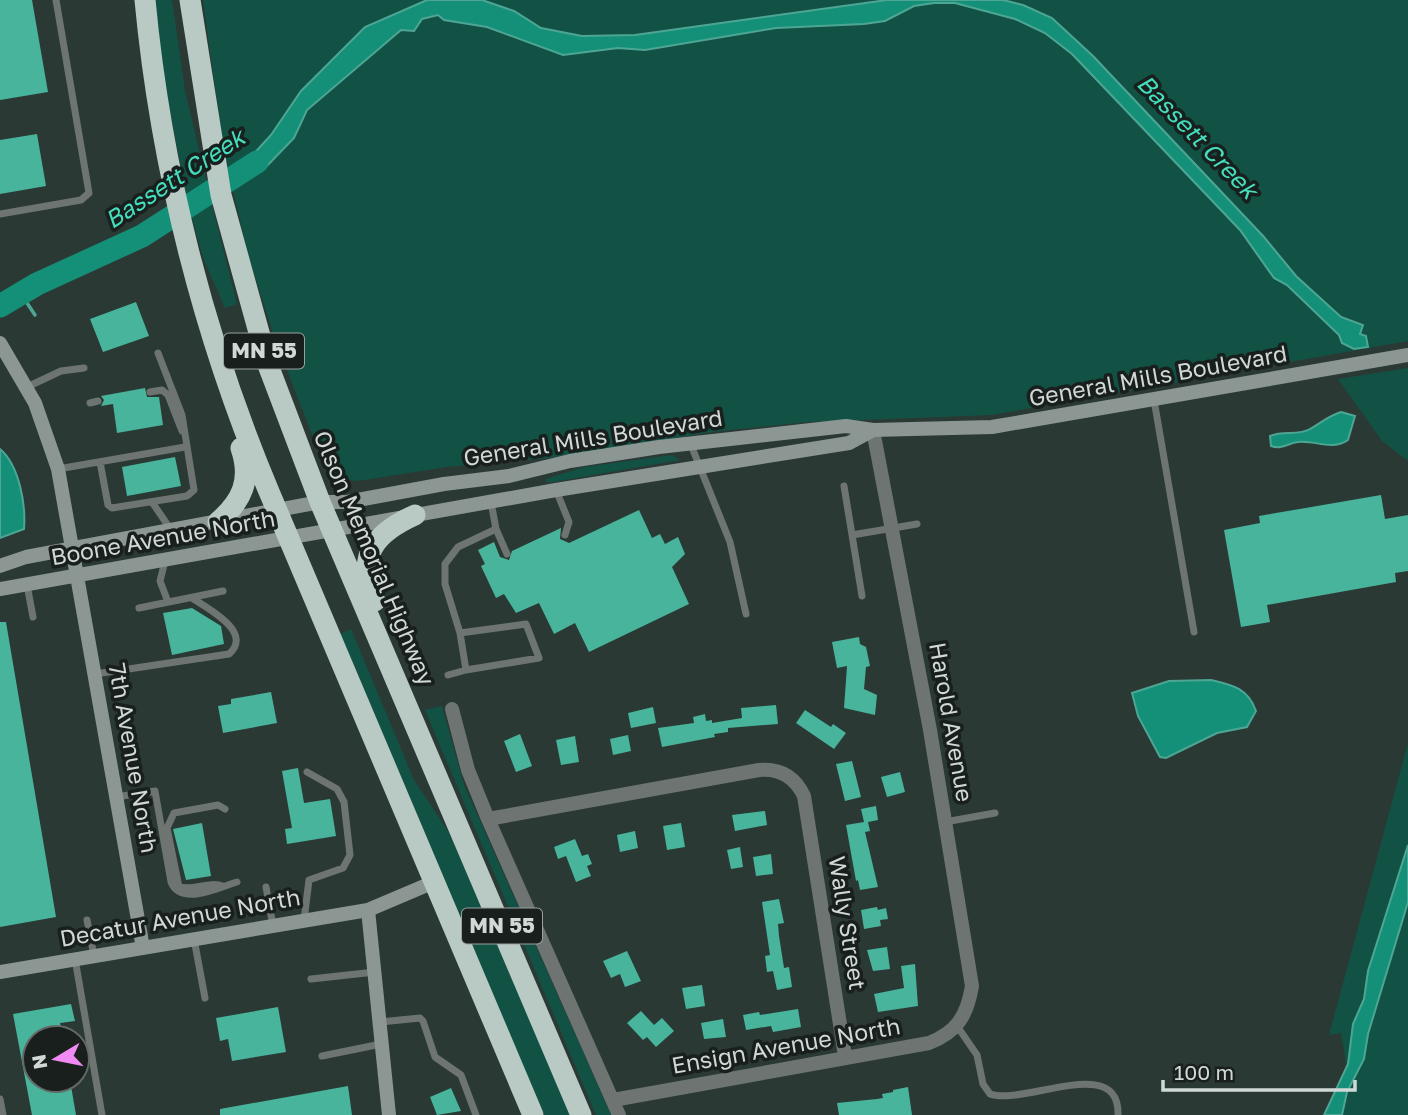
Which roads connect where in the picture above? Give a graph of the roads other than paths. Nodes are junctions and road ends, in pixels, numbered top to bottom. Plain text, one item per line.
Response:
1 (56, 0) edge
2 (145, 0) edge
3 (178, 0) edge
4 (190, 0) edge
5 (208, 127) junction
6 (0, 214) edge
7 (205, 308) junction
8 (0, 343) edge
9 (158, 354) dead end
10 (1408, 355) edge
11 (84, 369) dead end
12 (27, 387) junction
13 (150, 392) dead end
14 (1154, 400) junction
15 (873, 430) junction
16 (184, 435) junction
17 (691, 445) junction
18 (185, 447) junction
19 (100, 462) junction
20 (701, 466) junction
21 (58, 469) junction
22 (844, 486) dead end
23 (556, 490) junction
24 (152, 502) junction
25 (320, 502) junction
26 (491, 502) junction
27 (277, 511) junction
28 (415, 515) junction
29 (218, 523) junction
30 (917, 524) dead end
31 (890, 528) junction
32 (496, 529) junction
33 (171, 530) junction
34 (333, 531) junction
35 (852, 534) junction
36 (565, 535) dead end
37 (289, 539) junction
38 (73, 550) junction
39 (507, 554) dead end
40 (165, 561) junction
41 (0, 566) edge
42 (78, 576) junction
43 (27, 585) junction
44 (0, 589) edge
45 (223, 591) dead end
46 (862, 596) dead end
47 (192, 597) junction
48 (168, 602) junction
49 (139, 608) dead end
50 (746, 614) dead end
51 (33, 617) dead end
52 (1194, 632) dead end
53 (460, 633) junction
54 (466, 670) junction
55 (95, 674) junction
56 (448, 675) dead end
57 (452, 709) dead end
58 (422, 738) junction
59 (307, 772) dead end
60 (117, 797) junction
61 (225, 808) dead end
62 (995, 813) dead end
63 (488, 819) junction
64 (945, 822) junction
65 (237, 882) dead end
66 (434, 882) junction
67 (223, 886) junction
68 (266, 887) dead end
69 (368, 910) junction
70 (87, 920) dead end
71 (304, 920) junction
72 (273, 926) junction
73 (194, 939) junction
74 (143, 948) junction
75 (94, 956) junction
76 (75, 959) junction
77 (0, 972) edge
78 (376, 972) junction
79 (311, 979) dead end
80 (205, 998) dead end
81 (379, 1022) junction
82 (959, 1024) junction
83 (381, 1044) junction
84 (322, 1056) dead end
85 (845, 1056) junction
86 (0, 1099) edge
87 (613, 1100) junction
88 (3, 1115) edge
89 (102, 1115) edge
90 (389, 1115) edge
91 (477, 1115) edge
92 (533, 1115) edge
93 (581, 1115) edge
94 (619, 1115) edge
95 (1118, 1115) edge

1 - 6 lane
2 - 7 highway, MN 55
3 - 5 highway
4 - 5 highway, Olson Memorial Highway / MN 55
5 - 25 highway, Olson Memorial Highway / MN 55
7 - 27 highway, MN 55
7 - 29 highway
8 - 12 street, 7th Avenue North
9 - 16 lane
10 - 14 street, General Mills Boulevard
11 - 12 lane
12 - 21 street, 7th Avenue North
13 - 16 lane
14 - 15 street, General Mills Boulevard
14 - 52 lane
15 - 17 street, General Mills Boulevard
15 - 20 street, General Mills Boulevard
15 - 31 street, Harold Avenue
16 - 18 lane
17 - 20 lane
17 - 25 street, General Mills Boulevard
18 - 19 lane
18 - 24 lane
19 - 21 lane
19 - 24 lane
20 - 23 street, General Mills Boulevard
20 - 50 lane
21 - 38 street, 7th Avenue North
22 - 35 lane
23 - 26 street, General Mills Boulevard
23 - 36 lane
24 - 33 lane
25 - 27 street, Boone Avenue North
25 - 34 highway, Olson Memorial Highway / MN 55
26 - 28 street, General Mills Boulevard
26 - 32 lane
27 - 29 street, Boone Avenue North
27 - 37 highway, MN 55
28 - 34 street, General Mills Boulevard
28 - 58 highway
29 - 33 street, Boone Avenue North
30 - 31 lane
31 - 35 lane
31 - 64 street, Harold Avenue
32 - 39 lane
32 - 53 lane
33 - 38 street, Boone Avenue North
34 - 37 street, Boone Avenue North
34 - 58 highway, Olson Memorial Highway / MN 55
35 - 46 lane
37 - 40 street, Boone Avenue North
37 - 66 highway, MN 55
38 - 41 street, Boone Avenue North
38 - 42 street, 7th Avenue North
40 - 42 street, Boone Avenue North
40 - 48 lane
42 - 43 street, Boone Avenue North
42 - 55 street, 7th Avenue North
43 - 44 street, Boone Avenue North
43 - 51 lane
45 - 47 lane
47 - 48 lane
47 - 55 lane
48 - 49 lane
53 - 54 lane
53 - 54 lane
54 - 56 lane
55 - 60 street, 7th Avenue North
57 - 63 street
58 - 93 highway, Olson Memorial Highway / MN 55
59 - 71 lane
60 - 67 lane
60 - 74 street, 7th Avenue North
61 - 67 lane
62 - 64 lane
63 - 85 street, Wally Street
63 - 87 street
64 - 82 street, Harold Avenue
65 - 67 lane
66 - 69 street, Decatur Avenue North
66 - 92 highway, MN 55
68 - 72 lane
69 - 71 street, Decatur Avenue North
69 - 78 street
70 - 75 lane
71 - 72 street, Decatur Avenue North
72 - 73 street, Decatur Avenue North
73 - 74 street, Decatur Avenue North
73 - 80 lane
74 - 75 street, Decatur Avenue North
75 - 76 street, Decatur Avenue North
76 - 77 street, Decatur Avenue North
76 - 89 lane
78 - 79 lane
78 - 81 street
81 - 83 street
81 - 91 lane
82 - 85 street, Ensign Avenue North
82 - 95 lane
83 - 84 lane
83 - 90 street
85 - 87 street, Ensign Avenue North
86 - 88 lane
87 - 94 street

